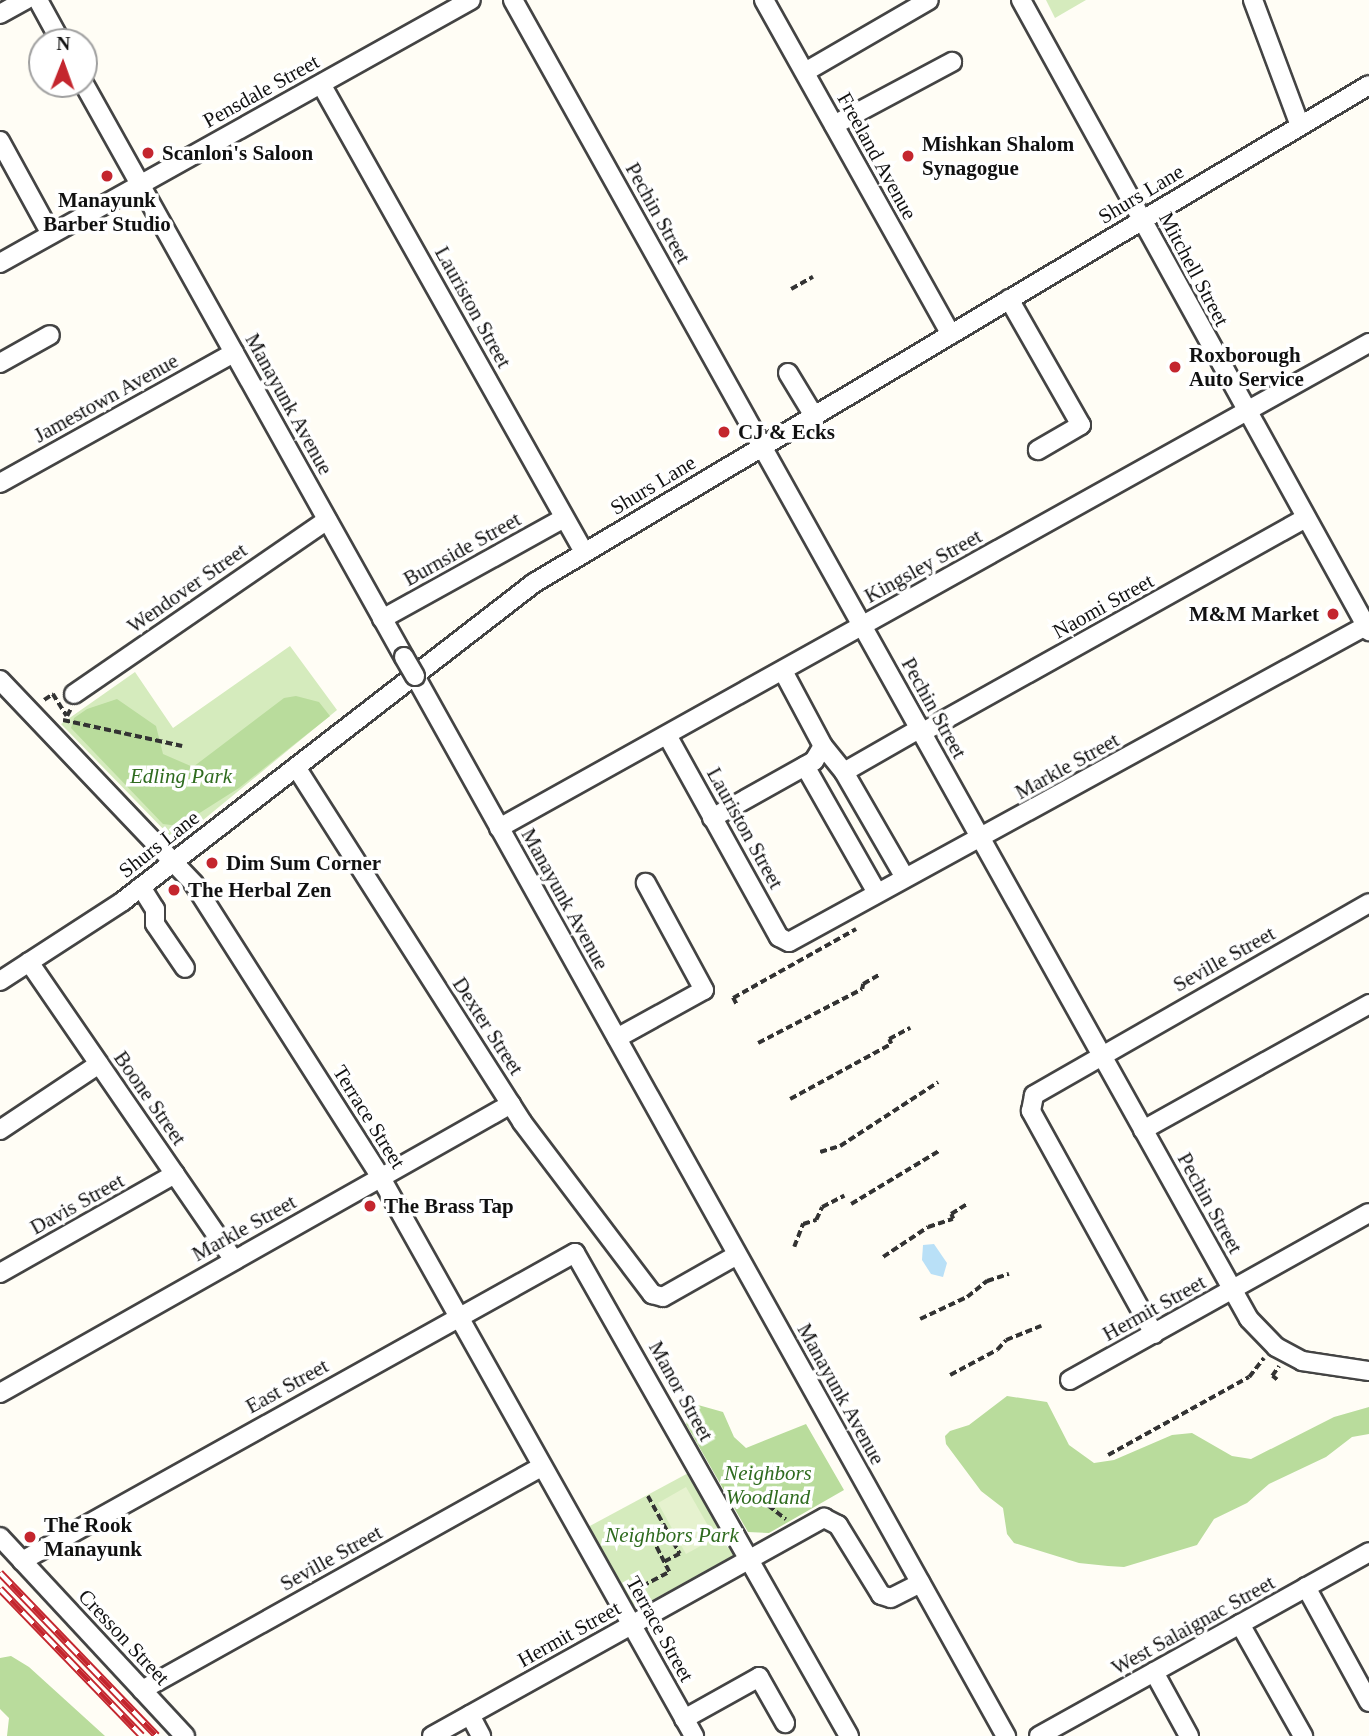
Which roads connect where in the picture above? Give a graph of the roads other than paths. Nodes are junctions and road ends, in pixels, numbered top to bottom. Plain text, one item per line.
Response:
1 (25, 0) edge
2 (38, 0) edge
3 (471, 0) edge
4 (513, 0) edge
5 (764, 0) edge
6 (929, 0) edge
7 (1021, 0) edge
8 (1252, 0) edge
9 (0, 14) edge
10 (53, 28) edge
11 (952, 62) dead end
12 (805, 72) junction
13 (321, 84) junction
14 (1369, 85) edge
15 (92, 98) edge
16 (834, 125) junction
17 (1300, 126) junction
18 (0, 141) edge
19 (140, 185) junction
20 (1141, 220) junction
21 (51, 234) junction
22 (0, 263) edge
23 (1009, 299) junction
24 (951, 334) junction
25 (50, 335) dead end
26 (1369, 343) edge
27 (234, 353) junction
28 (0, 363) edge
29 (788, 373) dead end
30 (1246, 412) junction
31 (814, 416) junction
32 (761, 447) junction
33 (1038, 450) dead end
34 (0, 483) edge
35 (564, 518) junction
36 (1306, 518) junction
37 (327, 520) junction
38 (584, 552) junction
39 (382, 619) junction
40 (862, 626) junction
41 (1368, 627) edge
42 (783, 671) junction
43 (0, 680) edge
44 (68, 704) dead end
45 (920, 731) junction
46 (667, 735) junction
47 (823, 746) junction
48 (805, 766) junction
49 (296, 767) junction
50 (844, 772) junction
51 (712, 818) junction
52 (499, 828) junction
53 (980, 839) junction
54 (174, 861) junction
55 (904, 876) junction
56 (646, 883) dead end
57 (141, 887) junction
58 (876, 891) junction
59 (1369, 904) edge
60 (785, 942) joint
61 (29, 962) junction
62 (185, 968) dead end
63 (0, 981) edge
64 (1369, 1003) edge
65 (617, 1038) junction
66 (1101, 1053) junction
67 (99, 1064) junction
68 (511, 1104) junction
69 (0, 1130) edge
70 (1143, 1130) junction
71 (175, 1174) junction
72 (381, 1178) junction
73 (1369, 1213) edge
74 (575, 1253) joint
75 (737, 1255) junction
76 (234, 1260) junction
77 (0, 1273) edge
78 (1232, 1290) junction
79 (459, 1315) junction
80 (1154, 1334) junction
81 (1369, 1371) edge
82 (1070, 1380) dead end
83 (0, 1393) edge
84 (542, 1466) junction
85 (0, 1537) edge
86 (1369, 1552) edge
87 (749, 1559) junction
88 (22, 1561) junction
89 (920, 1583) junction
90 (1306, 1587) junction
91 (1240, 1624) junction
92 (631, 1625) junction
93 (1154, 1672) junction
94 (142, 1690) junction
95 (1369, 1702) edge
96 (470, 1715) junction
97 (684, 1719) junction
98 (785, 1723) dead end
99 (185, 1736) edge
100 (432, 1736) edge
101 (481, 1736) edge
102 (694, 1736) edge
103 (849, 1736) edge
104 (1006, 1736) edge
105 (1038, 1736) edge
106 (1189, 1736) edge
107 (1303, 1736) edge

1 - 9 street
2 - 10 street
3 - 13 street, Pensdale Street
4 - 32 street, Pechin Street
5 - 12 street, Freeland Avenue
6 - 12 street
7 - 20 street, Mitchell Street
8 - 17 street
11 - 16 street
12 - 16 street, Freeland Avenue
13 - 19 street, Pensdale Street
13 - 35 street, Lauriston Street
14 - 17 street, Shurs Lane
15 - 19 street, Manayunk Avenue
16 - 24 street, Freeland Avenue
17 - 20 street, Shurs Lane
18 - 21 street
19 - 21 street, Pensdale Street
19 - 27 street, Manayunk Avenue
20 - 23 street, Shurs Lane
20 - 30 street, Mitchell Street
21 - 22 street, Pensdale Street
23 - 24 street, Shurs Lane
23 - 33 street
24 - 31 street, Shurs Lane
25 - 28 street
26 - 30 street, Kingsley Street
27 - 34 street, Jamestown Avenue
27 - 37 street, Manayunk Avenue
29 - 31 street
30 - 36 street, Mitchell Street
30 - 40 street, Kingsley Street
31 - 32 street, Shurs Lane
32 - 38 street, Shurs Lane
32 - 40 street, Pechin Street
35 - 38 street, Lauriston Street
35 - 39 street, Burnside Street
36 - 41 street, Mitchell Street
36 - 45 street, Naomi Street
37 - 39 street, Manayunk Avenue
37 - 44 street, Wendover Street
38 - 49 street, Shurs Lane
39 - 52 street, Manayunk Avenue, bridge
40 - 42 street, Kingsley Street
40 - 45 street, Pechin Street
41 - 53 street, Markle Street
42 - 46 street, Kingsley Street
42 - 47 street
43 - 54 street, Terrace Street
45 - 50 street, Naomi Street
45 - 53 street, Pechin Street
46 - 51 street, Lauriston Street
46 - 52 street, Kingsley Street
47 - 48 street
47 - 50 street
48 - 51 street
48 - 58 street
49 - 54 street, Shurs Lane
49 - 68 street, Dexter Street
50 - 55 street
51 - 60 street, Lauriston Street
52 - 65 street, Manayunk Avenue
53 - 55 street, Markle Street
53 - 66 street, Pechin Street
54 - 57 street, Shurs Lane
54 - 72 street, Terrace Street
55 - 58 street, Markle Street
56 - 65 street
57 - 61 street, Shurs Lane
57 - 62 street
58 - 60 street, Markle Street
59 - 66 street, Seville Street
61 - 63 street, Shurs Lane
61 - 67 street, Boone Street
64 - 70 street
65 - 75 street, Manayunk Avenue
66 - 70 street, Pechin Street
66 - 80 street, Seville Street
67 - 69 street
67 - 71 street, Boone Street
68 - 72 street, Markle Street
68 - 75 street, Dexter Street
70 - 78 street, Pechin Street
71 - 76 street, Boone Street
71 - 77 street, Davis Street
72 - 76 street, Markle Street
72 - 79 street, Terrace Street
73 - 78 street, Hermit Street
74 - 79 street, East Street
74 - 87 street, Manor Street
75 - 89 street, Manayunk Avenue
76 - 83 street, Markle Street
78 - 80 street, Hermit Street
78 - 81 street, Pechin Street
79 - 84 street, Terrace Street
79 - 88 street, East Street
80 - 82 street, Hermit Street
84 - 92 street, Terrace Street
84 - 94 street, Seville Street
85 - 88 street, Cresson Street
86 - 90 street, West Salaignac Street
87 - 89 street, Hermit Street
87 - 92 street, Hermit Street
87 - 103 street, Manor Street
88 - 94 street, Cresson Street
89 - 104 street, Manayunk Avenue
90 - 91 street, West Salaignac Street
90 - 95 street
91 - 93 street, West Salaignac Street
91 - 107 street
92 - 96 street, Hermit Street
92 - 97 street, Terrace Street
93 - 105 street, West Salaignac Street
93 - 106 street
94 - 99 street, Cresson Street
96 - 100 street, Hermit Street
96 - 101 street
97 - 98 street
97 - 102 street, Terrace Street

